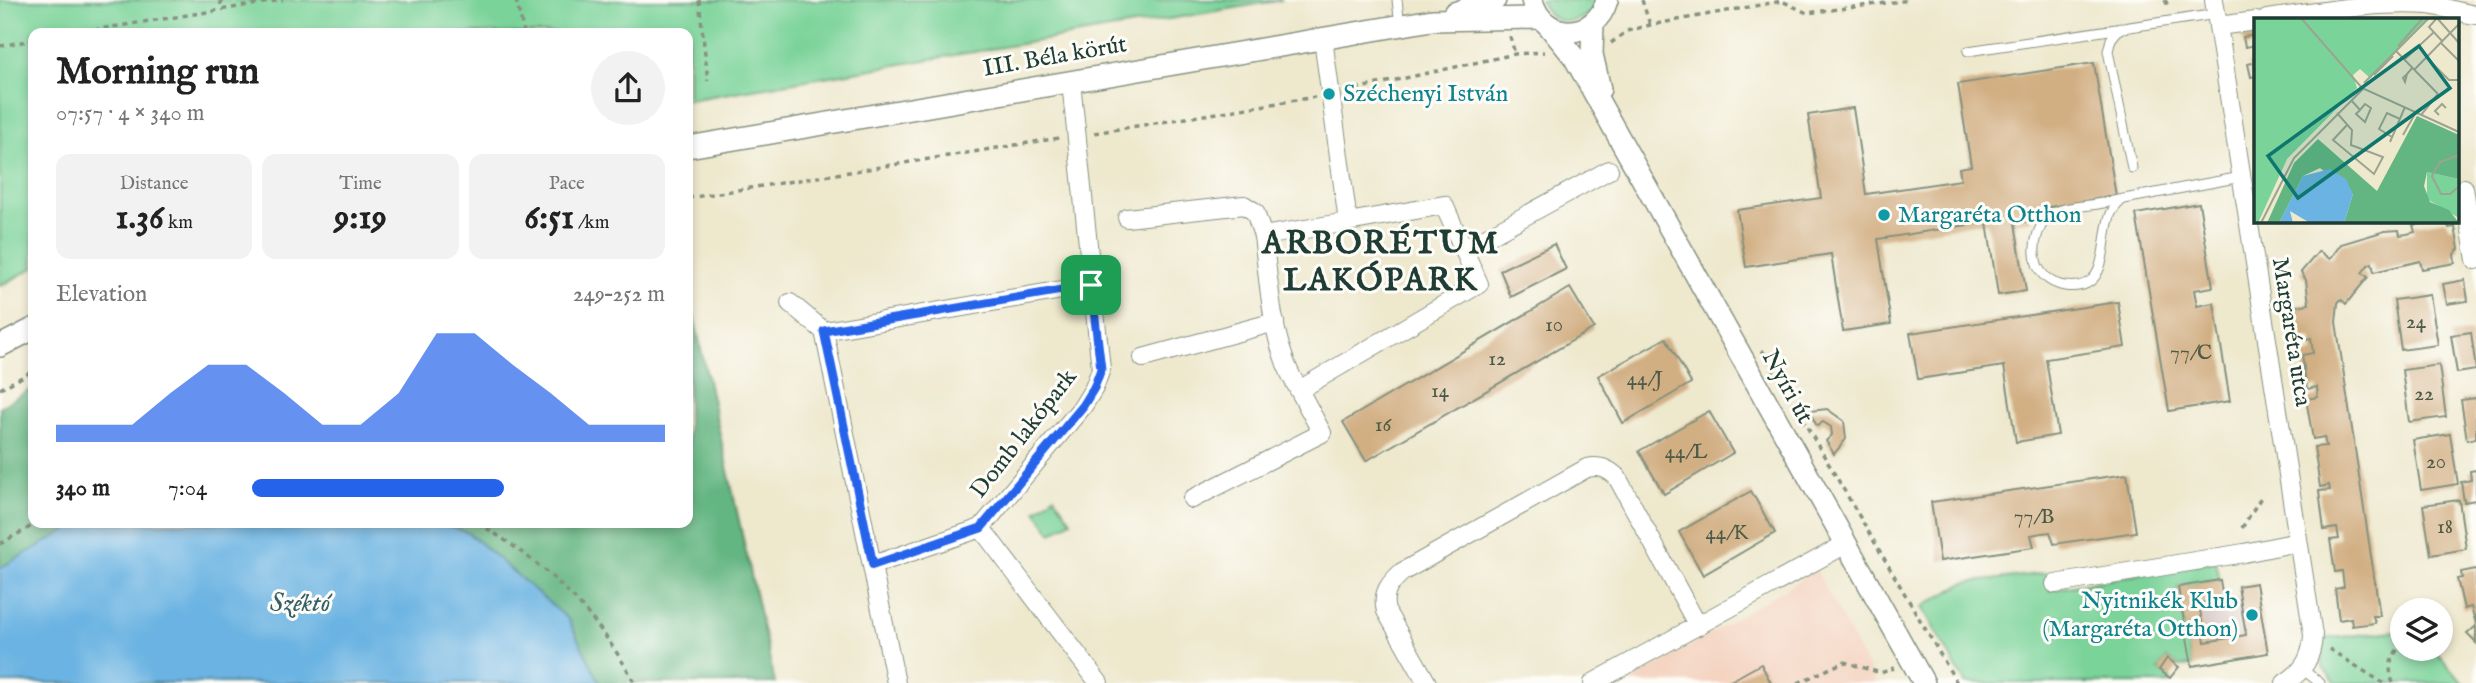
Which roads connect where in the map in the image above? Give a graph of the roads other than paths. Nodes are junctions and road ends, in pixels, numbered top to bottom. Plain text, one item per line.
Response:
1 (1397, 0) edge
2 (1495, 0) edge
3 (1607, 0) edge
4 (2216, 13) edge
5 (1540, 14) edge
6 (2274, 18) edge
7 (2475, 19) edge
8 (1432, 20) junction
9 (2254, 21) edge
10 (1593, 24) junction
11 (1400, 25) junction
12 (2120, 28) junction
13 (1323, 39) junction
14 (1968, 51) dead end
15 (1071, 82) junction
16 (1606, 115) junction
17 (693, 146) edge
18 (2132, 168) dead end
19 (1609, 170) dead end
20 (2241, 177) junction
21 (2466, 187) edge
22 (2123, 199) junction
23 (1128, 218) dead end
24 (2252, 218) edge
25 (1348, 222) junction
26 (1263, 236) junction
27 (1463, 250) junction
28 (2476, 261) edge
29 (1091, 285) junction
30 (790, 303) dead end
31 (1275, 322) junction
32 (824, 331) junction
33 (28, 332) edge
34 (0, 346) edge
35 (1143, 358) dead end
36 (1299, 390) junction
37 (1192, 499) dead end
38 (981, 528) junction
39 (2298, 542) junction
40 (1846, 544) junction
41 (873, 565) junction
42 (2055, 584) dead end
43 (1698, 626) junction
44 (2302, 669) junction
45 (896, 683) edge
46 (1099, 683) edge
47 (1427, 683) edge
48 (1593, 683) edge
49 (1924, 683) edge
50 (2285, 683) edge
51 (2320, 683) edge

1 - 11 lane
2 - 8 street, III. Béla körút
3 - 10 street
4 - 9 street
4 - 12 lane
4 - 20 street, Margaréta utca
5 - 8 street, III. Béla körút
5 - 10 street, III. Béla körút
5 - 16 street, Nyíri út
6 - 7 street
8 - 11 street, III. Béla körút
10 - 16 street, Nyíri út
11 - 13 street, III. Béla körút
12 - 14 lane
12 - 18 lane
13 - 15 street, III. Béla körút
13 - 25 street
15 - 17 street, III. Béla körút
15 - 29 street, Domb lakópark
16 - 40 street, Nyíri út
19 - 27 street
20 - 22 lane
20 - 24 street, Margaréta utca
21 - 28 street
22 - 22 lane
23 - 26 street
24 - 39 street, Margaréta utca
25 - 26 street
25 - 27 street
26 - 31 street
27 - 36 street
29 - 32 street
29 - 38 street, Domb lakópark
30 - 32 street
31 - 35 street
31 - 36 street
32 - 41 street
33 - 34 street
36 - 37 street
38 - 41 street, Domb lakópark
38 - 46 street, Domb lakópark
39 - 42 street
39 - 44 street, Margaréta utca
40 - 43 street
40 - 49 street, Nyíri út
41 - 45 street
43 - 47 street
43 - 48 street
44 - 50 street
44 - 51 lane

